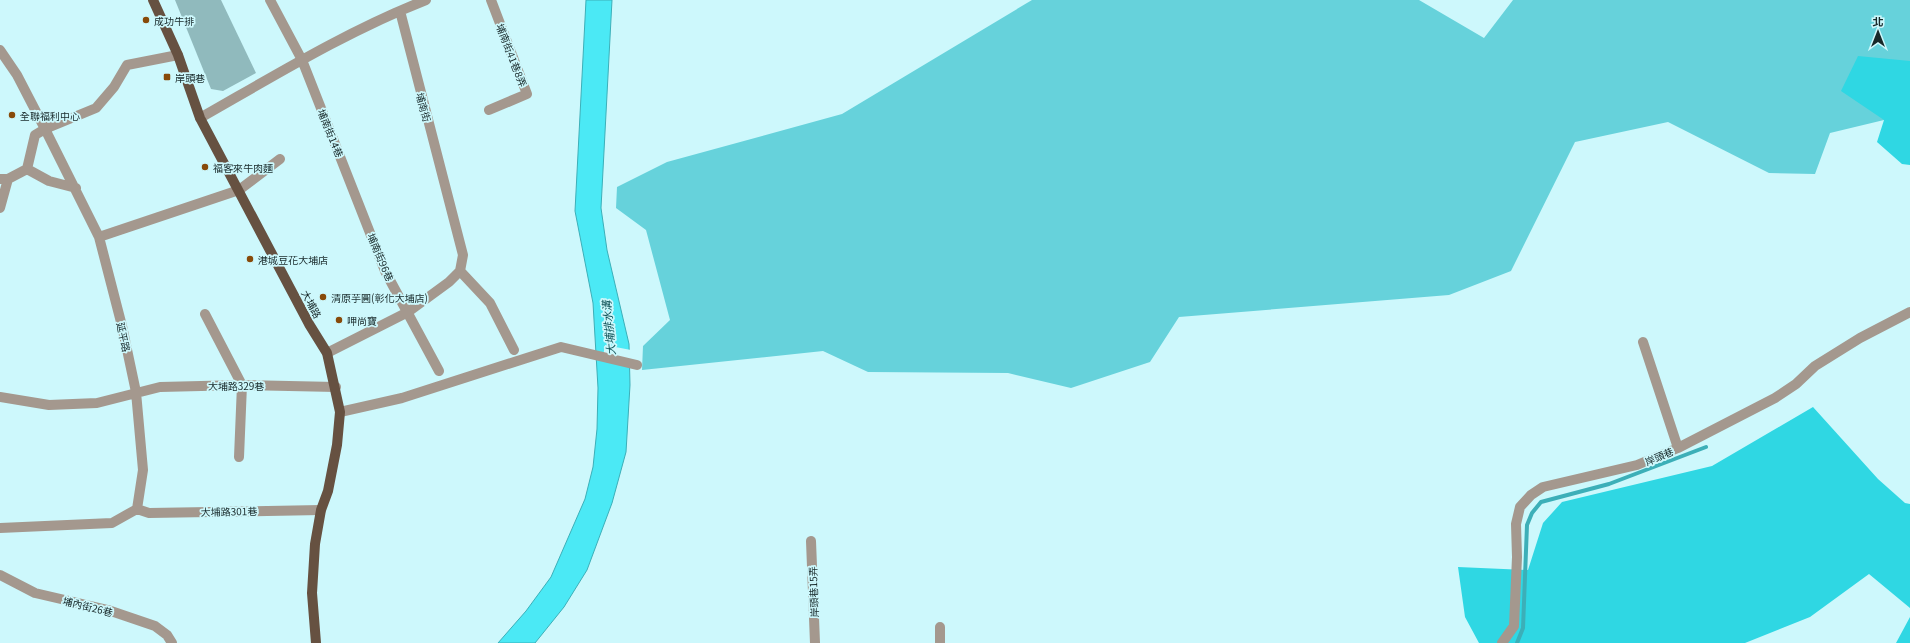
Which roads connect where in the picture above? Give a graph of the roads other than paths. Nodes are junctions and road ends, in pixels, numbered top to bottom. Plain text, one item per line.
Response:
1 (153, 0) edge
2 (270, 0) edge
3 (426, 0) edge
4 (491, 0) edge
5 (400, 11) junction
6 (0, 50) edge
7 (178, 55) junction
8 (302, 60) junction
9 (489, 110) dead end
10 (200, 118) junction
11 (46, 129) junction
12 (280, 159) dead end
13 (27, 169) junction
14 (4, 179) edge
15 (76, 188) junction
16 (239, 190) junction
17 (360, 206) joint
18 (0, 208) edge
19 (99, 237) junction
20 (460, 271) junction
21 (408, 312) junction
22 (1910, 312) edge
23 (205, 314) dead end
24 (1643, 342) dead end
25 (514, 350) dead end
26 (327, 353) junction
27 (637, 365) dead end
28 (439, 371) dead end
29 (242, 385) junction
30 (336, 387) junction
31 (136, 392) junction
32 (0, 397) edge
33 (340, 412) junction
34 (1678, 448) junction
35 (239, 456) dead end
36 (137, 509) junction
37 (321, 510) junction
38 (0, 528) edge
39 (811, 541) dead end
40 (0, 575) edge
41 (940, 627) dead end
42 (172, 643) edge
43 (316, 643) edge
44 (815, 643) edge
45 (940, 643) edge
46 (1502, 643) edge

1 - 7 main road, 大埔路
2 - 8 street, 埔南街14巷
3 - 5 street
4 - 9 street, 埔南街41巷8弄
5 - 8 street
5 - 20 street, 埔南街
6 - 11 street, 延平路
7 - 10 main road, 大埔路
7 - 11 street
8 - 10 street
8 - 17 street, 埔南街14巷
10 - 16 main road, 大埔路
11 - 13 street
11 - 15 street, 延平路
12 - 16 street
13 - 14 street
13 - 15 street
14 - 18 street
15 - 19 street, 延平路
16 - 19 street
16 - 26 main road, 大埔路
17 - 21 street, 埔南街96巷
19 - 31 street, 延平路
20 - 21 street
20 - 25 street
21 - 26 street
21 - 28 street, 埔南街96巷
22 - 34 street, 岸頭巷
23 - 29 street
24 - 34 street
26 - 30 main road, 大埔路
27 - 33 street
29 - 30 street, 大埔路329巷
29 - 31 street, 大埔路329巷
29 - 35 street
30 - 33 main road, 大埔路
31 - 32 street, 大埔路329巷
31 - 36 street, 延平路
33 - 37 main road, 大埔路
34 - 46 street, 岸頭巷
36 - 37 street, 大埔路301巷
36 - 38 street
37 - 43 main road, 大埔路
39 - 44 street, 岸頭巷15弄
40 - 42 street, 埔內街26巷
41 - 45 street

